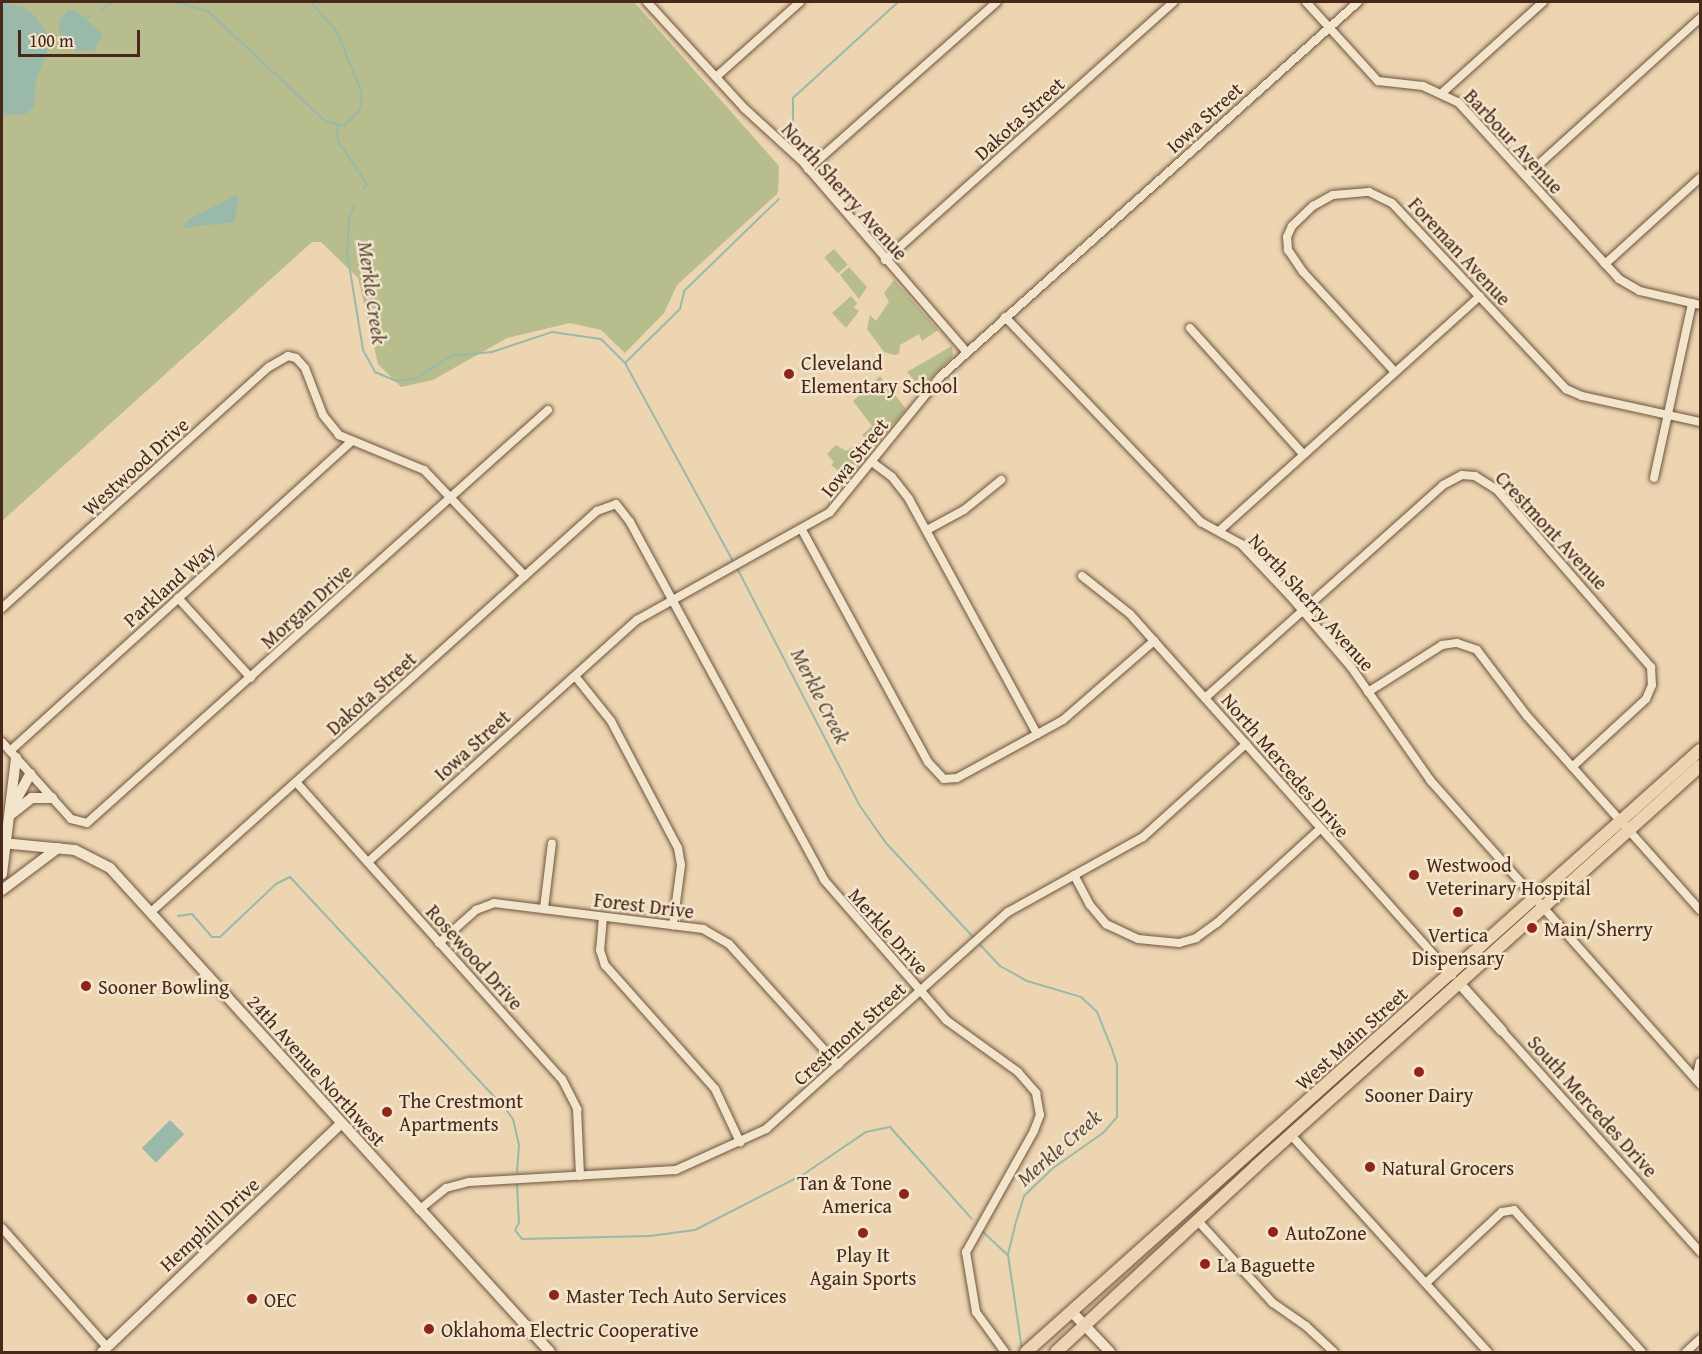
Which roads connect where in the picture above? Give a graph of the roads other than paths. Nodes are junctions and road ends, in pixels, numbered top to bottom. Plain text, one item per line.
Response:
1 (647, 2) edge
2 (800, 2) edge
3 (997, 2) edge
4 (1174, 2) edge
5 (1306, 2) edge
6 (1358, 2) edge
7 (1543, 2) edge
8 (1701, 18) edge
9 (1329, 27) junction
10 (716, 77) junction
11 (1442, 93) junction
12 (808, 169) junction
13 (1526, 177) junction
14 (1701, 178) edge
15 (885, 260) junction
16 (1605, 264) junction
17 (1480, 296) junction
18 (1696, 304) edge
19 (1005, 317) junction
20 (1190, 328) dead end
21 (967, 352) junction
22 (1395, 372) junction
23 (548, 410) dead end
24 (1668, 415) junction
25 (1701, 422) edge
26 (351, 442) junction
27 (1303, 454) junction
28 (872, 462) junction
29 (1654, 478) dead end
30 (1001, 480) dead end
31 (453, 496) junction
32 (616, 504) joint
33 (802, 530) junction
34 (927, 530) junction
35 (1219, 531) junction
36 (525, 576) junction
37 (1082, 576) dead end
38 (178, 598) junction
39 (671, 600) junction
40 (2, 608) edge
41 (1302, 610) junction
42 (1154, 641) junction
43 (575, 676) junction
44 (250, 678) junction
45 (1368, 692) junction
46 (1205, 698) junction
47 (1037, 734) junction
48 (2, 742) edge
49 (1246, 744) junction
50 (1701, 750) edge
51 (13, 754) junction
52 (1701, 766) edge
53 (1572, 767) junction
54 (30, 774) junction
55 (296, 782) junction
56 (52, 798) junction
57 (11, 811) junction
58 (1624, 826) junction
59 (1320, 829) junction
60 (5, 843) edge
61 (552, 843) dead end
62 (58, 848) junction
63 (368, 862) junction
64 (2, 874) edge
65 (1074, 875) junction
66 (2, 890) edge
67 (1539, 903) junction
68 (544, 908) junction
69 (1701, 910) edge
70 (151, 912) junction
71 (603, 917) junction
72 (673, 925) junction
73 (439, 943) junction
74 (1455, 979) junction
75 (920, 991) junction
76 (1502, 1031) joint
77 (1701, 1062) edge
78 (838, 1065) junction
79 (1698, 1082) edge
80 (341, 1124) junction
81 (1291, 1135) junction
82 (740, 1142) junction
83 (580, 1176) junction
84 (418, 1210) junction
85 (1198, 1221) junction
86 (2, 1228) edge
87 (1701, 1252) edge
88 (1426, 1283) junction
89 (1072, 1312) junction
90 (1085, 1326) junction
91 (1701, 1339) edge
92 (105, 1350) edge
93 (550, 1353) edge
94 (1005, 1353) edge
95 (1026, 1353) edge
96 (1056, 1353) edge
97 (1110, 1353) edge
98 (1334, 1353) edge
99 (1488, 1353) edge
100 (1641, 1353) edge
101 (1686, 1353) edge

1 - 10 street, North Sherry Avenue
2 - 10 street
3 - 12 street
4 - 15 street, Dakota Street
5 - 9 street, Barbour Avenue
6 - 9 street, Iowa Street
7 - 11 street
8 - 13 street
9 - 11 street, Barbour Avenue
9 - 19 street, Iowa Street
10 - 12 street, North Sherry Avenue
11 - 13 street, Barbour Avenue
12 - 15 street, North Sherry Avenue
13 - 16 street, Barbour Avenue
14 - 16 street
15 - 21 street, North Sherry Avenue
16 - 18 street, Barbour Avenue
17 - 22 street
17 - 22 street, Foreman Avenue
17 - 24 street, Foreman Avenue
18 - 24 street
19 - 21 street, Iowa Street
19 - 35 street, North Sherry Avenue
20 - 27 street
21 - 28 street, Iowa Street
22 - 27 street
23 - 31 street, Morgan Drive
24 - 25 street, Foreman Avenue
24 - 29 street
26 - 31 street
26 - 38 street, Parkland Way
26 - 40 street, Westwood Drive
27 - 35 street
28 - 33 street, Iowa Street
28 - 34 street
30 - 34 street
31 - 36 street
31 - 44 street, Morgan Drive
32 - 36 street, Dakota Street
32 - 39 street, Merkle Drive
33 - 39 street, Iowa Street
33 - 47 street
34 - 47 street
35 - 41 street, North Sherry Avenue
36 - 55 street, Dakota Street
37 - 42 street, North Mercedes Drive
38 - 44 street
38 - 51 street, Parkland Way
39 - 43 street, Iowa Street
39 - 75 street, Merkle Drive
41 - 45 street, North Sherry Avenue
41 - 46 street, Crestmont Avenue
41 - 53 street, Crestmont Avenue
42 - 46 street, North Mercedes Drive
42 - 47 street
43 - 63 street, Iowa Street
43 - 72 street
44 - 56 street, Morgan Drive
45 - 53 street
45 - 67 street, North Sherry Avenue
46 - 49 street, North Mercedes Drive
48 - 51 street
49 - 59 street, North Mercedes Drive
49 - 65 street, Crestmont Street
50 - 58 main road, West Main Street
51 - 54 street
51 - 57 main road
52 - 58 main road, West Main Street
53 - 58 street
54 - 56 street
54 - 57 main road
55 - 63 street, Rosewood Drive
55 - 70 street, Dakota Street
56 - 57 main road
57 - 60 main road
58 - 67 main road, West Main Street
58 - 69 street
59 - 65 street
59 - 74 street, North Mercedes Drive
60 - 62 main road, 24th Avenue Northwest
60 - 64 main road
61 - 68 street
62 - 66 main road
62 - 70 main road, 24th Avenue Northwest
63 - 73 street, Rosewood Drive
65 - 75 street, Crestmont Street
67 - 74 main road, West Main Street
67 - 79 street, North Sherry Avenue
68 - 71 street, Forest Drive
68 - 73 street, Forest Drive
70 - 80 main road, 24th Avenue Northwest
71 - 72 street, Forest Drive
71 - 82 street
72 - 78 street, Forest Drive
73 - 83 street, Rosewood Drive
74 - 76 main road, South Mercedes Drive
74 - 81 main road, West Main Street
74 - 89 main road, West Main Street
75 - 78 street, Crestmont Street
75 - 94 street, Merkle Drive
76 - 87 street, South Mercedes Drive
77 - 79 street
78 - 82 street, Crestmont Street
80 - 84 main road, 24th Avenue Northwest
80 - 92 main road, Hemphill Drive
81 - 85 main road, West Main Street
81 - 88 street
82 - 83 street, Crestmont Street
83 - 84 street, Crestmont Street
84 - 93 main road, 24th Avenue Northwest
85 - 90 main road, West Main Street
85 - 98 street
86 - 92 street
88 - 99 street
88 - 100 street
89 - 90 main road
89 - 95 main road, West Main Street
90 - 96 main road, West Main Street
90 - 97 main road
91 - 101 street

